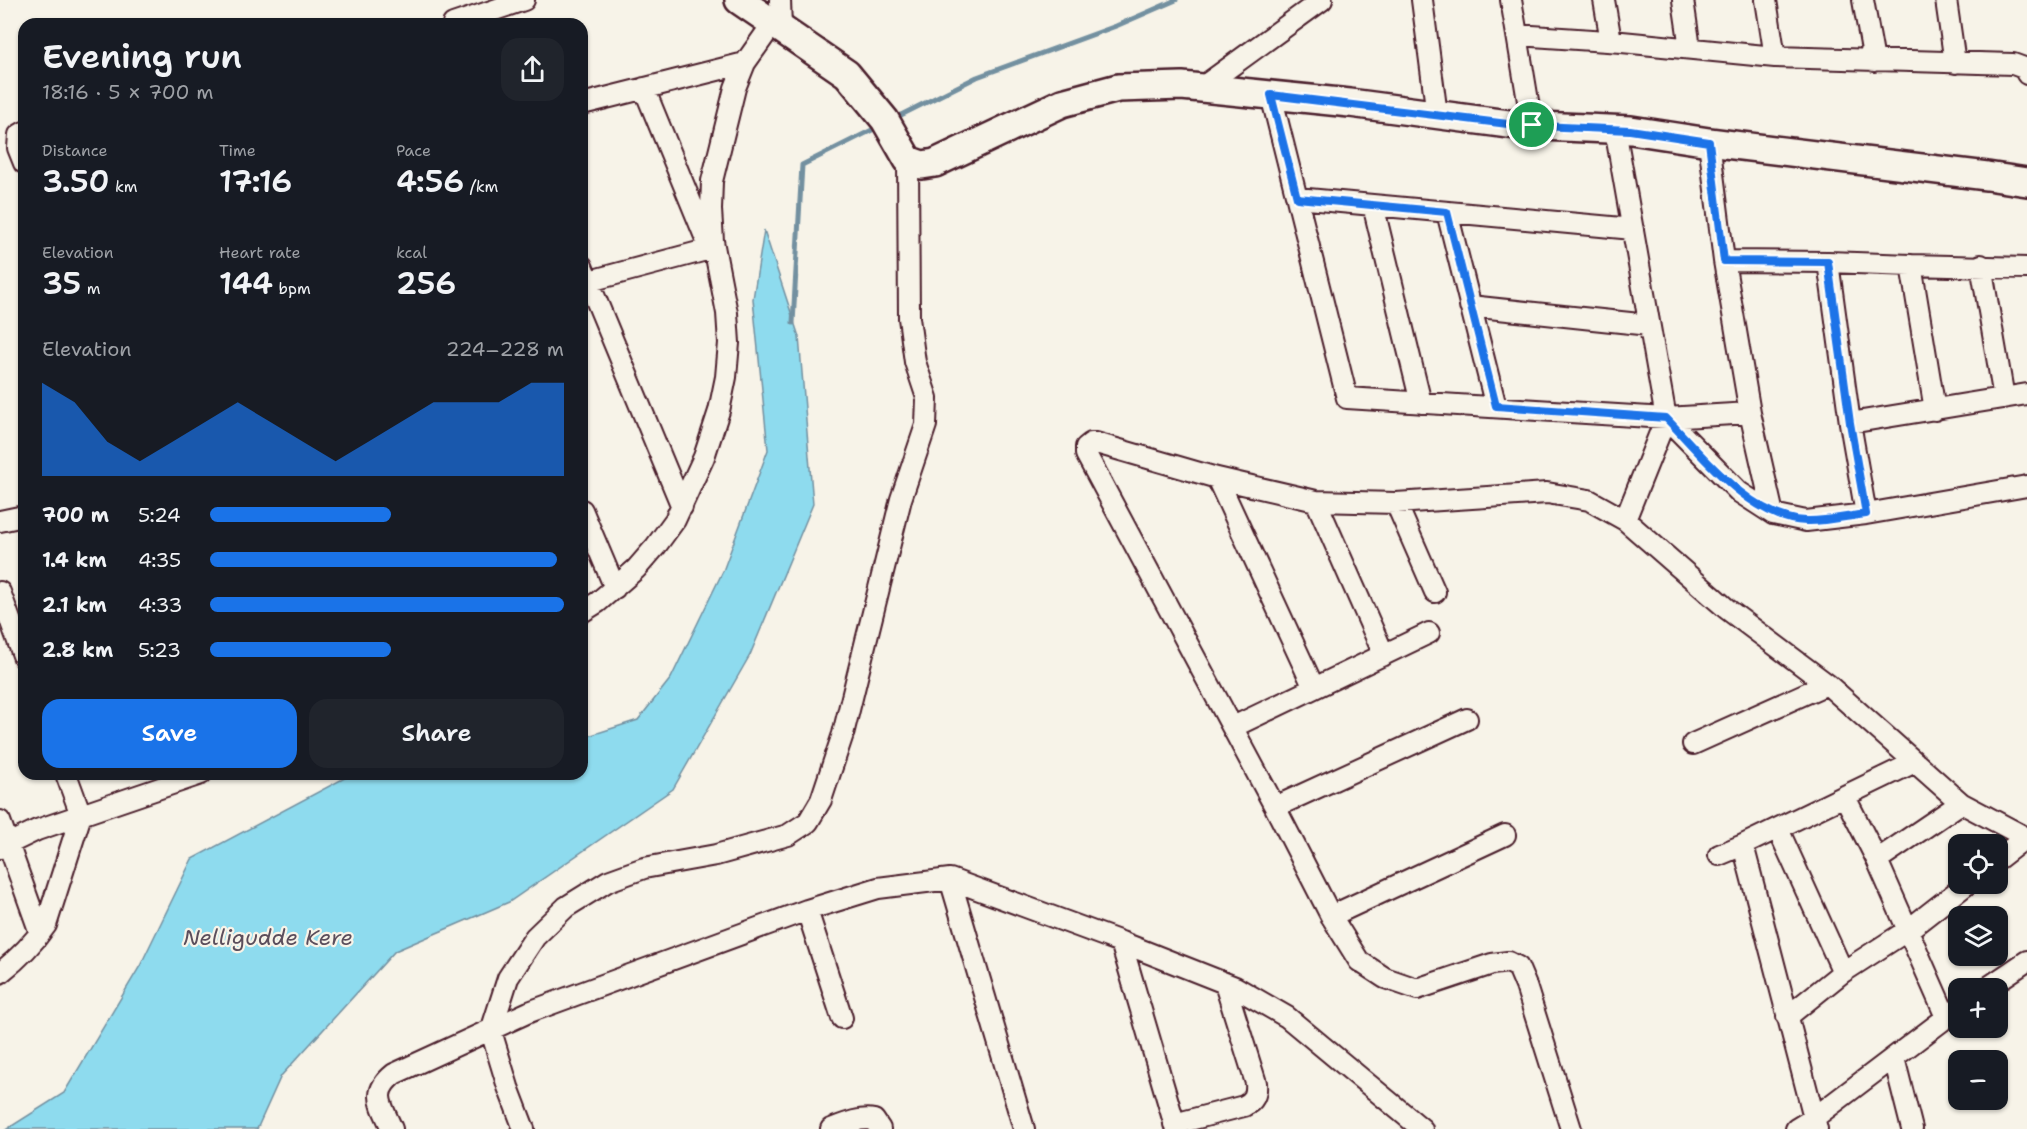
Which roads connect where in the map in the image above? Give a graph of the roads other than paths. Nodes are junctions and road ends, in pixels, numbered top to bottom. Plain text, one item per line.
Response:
1 (524, 0) edge
2 (739, 0) edge
3 (1322, 0) edge
4 (1422, 0) edge
5 (1511, 0) edge
6 (1604, 0) edge
7 (1683, 0) edge
8 (1766, 0) edge
9 (1863, 0) edge
10 (1946, 0) edge
11 (779, 17) edge
12 (471, 18) edge
13 (1516, 35) junction
14 (1611, 41) junction
15 (1690, 48) junction
16 (1775, 57) junction
17 (1874, 61) junction
18 (745, 63) junction
19 (1955, 63) junction
20 (2027, 74) edge
21 (644, 88) junction
22 (1201, 88) junction
23 (1271, 95) junction
24 (588, 102) edge
25 (1437, 115) junction
26 (1532, 125) junction
27 (1615, 129) junction
28 (1709, 142) junction
29 (908, 160) junction
30 (2027, 182) edge
31 (1297, 198) junction
32 (1373, 205) junction
33 (1447, 212) junction
34 (1632, 229) junction
35 (710, 249) junction
36 (1724, 261) junction
37 (1828, 262) junction
38 (1911, 265) junction
39 (1981, 266) junction
40 (2027, 268) edge
41 (588, 275) edge
42 (720, 275) junction
43 (588, 285) edge
44 (1470, 306) junction
45 (1649, 325) junction
46 (2027, 394) edge
47 (2004, 398) junction
48 (1421, 403) junction
49 (1496, 406) junction
50 (1935, 410) junction
51 (1750, 413) junction
52 (1666, 418) junction
53 (1850, 423) junction
54 (1217, 477) junction
55 (2027, 486) edge
56 (1316, 501) junction
57 (1396, 503) junction
58 (682, 507) junction
59 (1773, 514) junction
60 (1866, 514) junction
61 (18, 517) edge
62 (1625, 520) junction
63 (0, 521) edge
64 (588, 524) edge
65 (615, 588) junction
66 (1435, 592) dead end
67 (1, 595) edge
68 (588, 608) edge
69 (1429, 633) dead end
70 (18, 642) edge
71 (1384, 655) junction
72 (1827, 684) junction
73 (1314, 688) junction
74 (1467, 719) dead end
75 (1233, 727) junction
76 (1693, 744) dead end
77 (1915, 762) junction
78 (68, 780) edge
79 (164, 780) edge
80 (1845, 797) junction
81 (1961, 803) junction
82 (1275, 807) junction
83 (81, 814) junction
84 (0, 821) edge
85 (1778, 829) junction
86 (1505, 835) dead end
87 (2026, 838) edge
88 (4, 845) edge
89 (1743, 845) junction
90 (2008, 852) edge
91 (1719, 855) dead end
92 (1877, 860) junction
93 (950, 879) junction
94 (1954, 894) edge
95 (807, 910) junction
96 (1330, 916) junction
97 (1908, 930) junction
98 (40, 933) junction
99 (1121, 942) junction
100 (2027, 961) edge
101 (1843, 972) junction
102 (0, 973) edge
103 (2002, 978) edge
104 (1225, 984) junction
105 (1948, 1005) edge
106 (1948, 1015) edge
107 (1787, 1017) junction
108 (842, 1018) dead end
109 (491, 1030) junction
110 (1894, 1058) junction
111 (1816, 1124) edge
112 (1175, 1127) edge
113 (392, 1129) edge
114 (524, 1129) edge
115 (831, 1129) edge
116 (880, 1129) edge
117 (1024, 1129) edge
118 (1422, 1129) edge
119 (1571, 1129) edge
120 (1796, 1129) edge
121 (1912, 1129) edge

1 - 12 street
2 - 11 street
3 - 22 street
4 - 25 street
5 - 13 street
6 - 14 street
7 - 15 street
8 - 16 street
9 - 17 street
10 - 19 street
11 - 18 street
11 - 29 street
13 - 14 street
13 - 26 street
14 - 15 street
15 - 16 street
16 - 17 street
17 - 19 street
18 - 21 street
18 - 42 street
19 - 20 street
21 - 24 street
21 - 35 street
22 - 23 street
22 - 29 street
23 - 25 street
23 - 31 street
25 - 26 street
26 - 27 street
27 - 28 street
27 - 34 street
28 - 30 street
28 - 36 street
29 - 109 street
31 - 32 street
31 - 48 street
32 - 33 street
32 - 48 street
33 - 34 street
33 - 44 street
34 - 45 street
35 - 41 street
35 - 42 street
36 - 37 street
36 - 51 street
37 - 38 street
37 - 53 street
38 - 39 street
38 - 50 street
39 - 40 street
39 - 47 street
42 - 58 street
43 - 58 street
44 - 45 street
44 - 49 street
45 - 52 street
46 - 47 street
47 - 50 street
48 - 49 street
49 - 52 street
50 - 53 street
51 - 52 street
51 - 59 street
52 - 59 street
52 - 62 street
53 - 60 street
54 - 56 street
54 - 73 street
54 - 75 street
55 - 60 street
56 - 57 street
56 - 71 street
57 - 62 street
57 - 66 street
58 - 65 street
59 - 60 street
61 - 63 street
62 - 72 street
64 - 65 street
65 - 68 street
67 - 70 street
69 - 71 street
71 - 73 street
72 - 76 street
72 - 77 street
73 - 75 street
74 - 82 street
75 - 82 street
77 - 80 street
77 - 81 street
78 - 83 street
79 - 83 street
80 - 85 street
80 - 92 street
81 - 87 street
81 - 92 street
82 - 96 street
83 - 88 street
83 - 98 street
84 - 88 street
85 - 89 street
85 - 101 street
86 - 96 street
87 - 90 street
88 - 98 street
89 - 91 street
89 - 107 street
92 - 97 street
93 - 95 street
93 - 99 street
93 - 117 street
94 - 97 street
95 - 108 street
95 - 109 street
96 - 119 street
97 - 101 street
97 - 105 street
98 - 102 street
99 - 104 street
99 - 112 street
100 - 103 street
101 - 107 street
104 - 112 street
104 - 118 street
106 - 110 street
107 - 111 street
109 - 113 street
109 - 114 street
110 - 111 street
110 - 121 street
111 - 120 street
115 - 116 street

